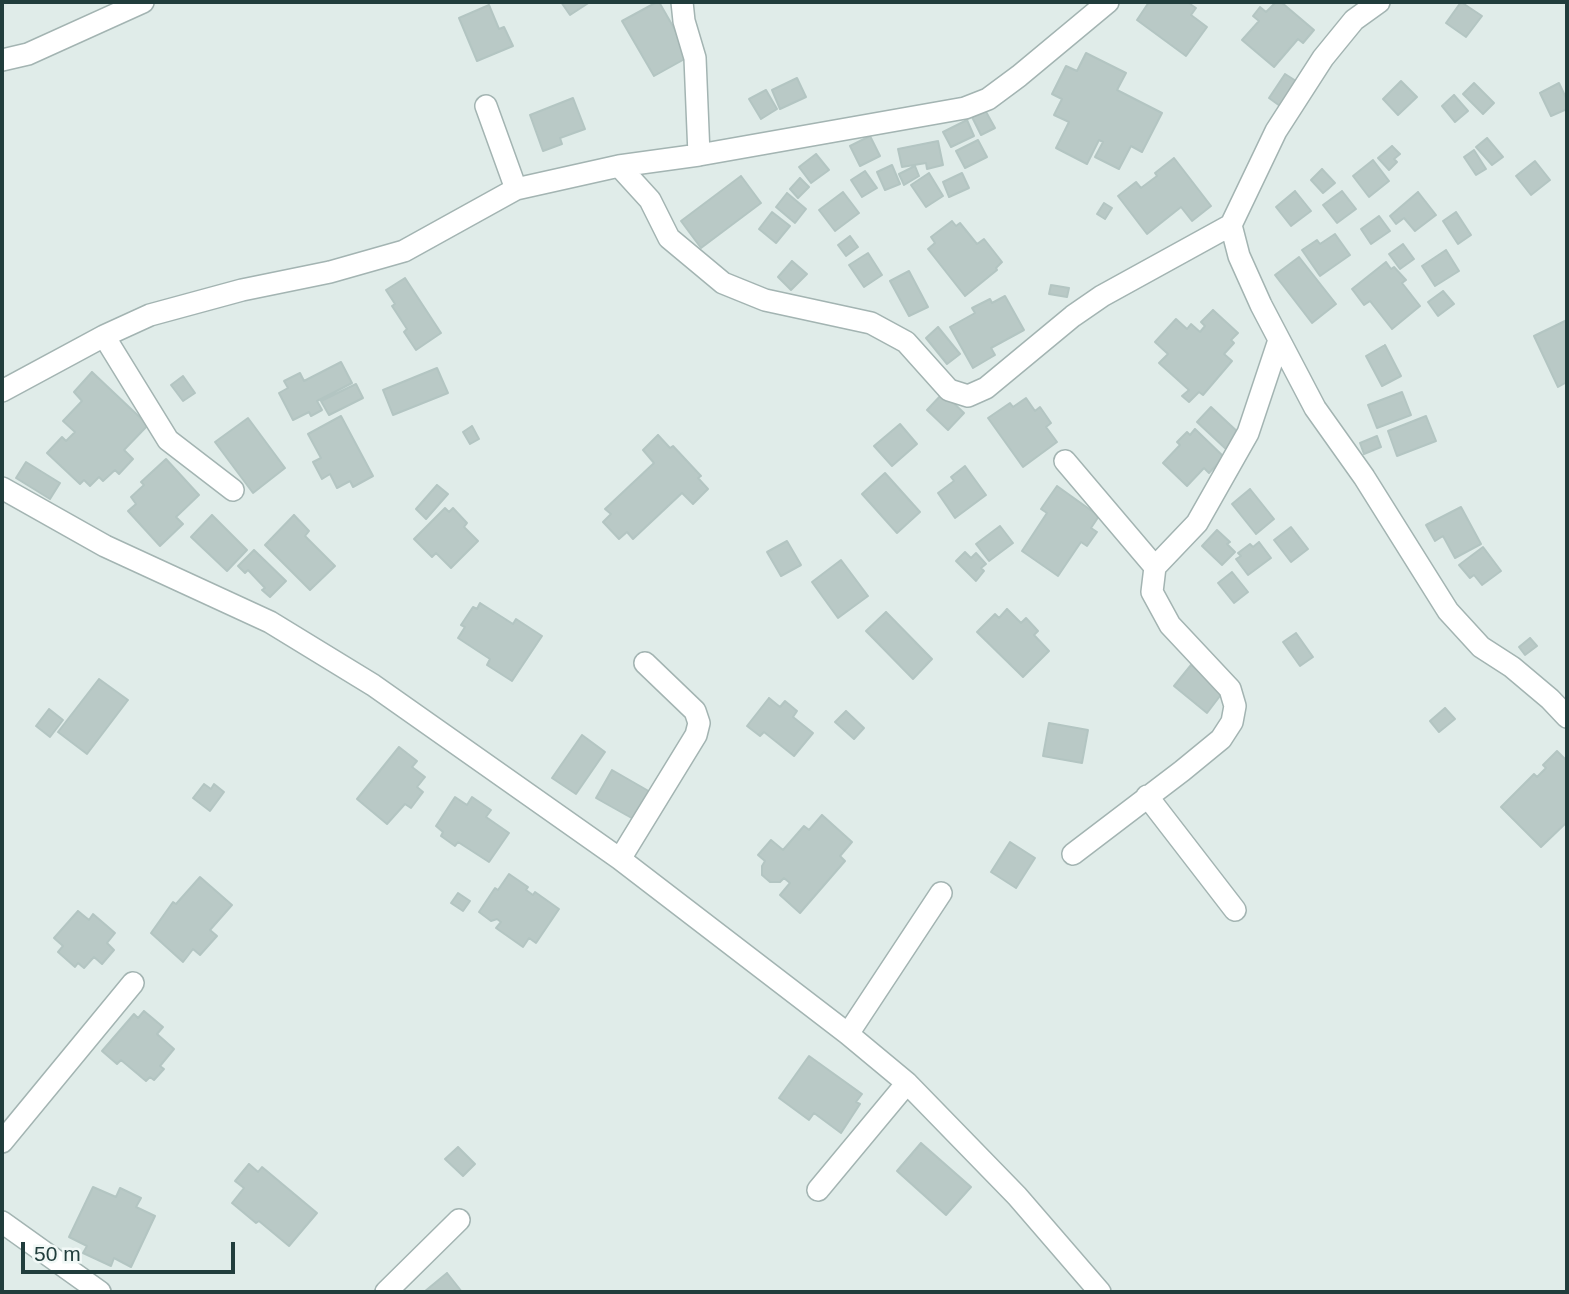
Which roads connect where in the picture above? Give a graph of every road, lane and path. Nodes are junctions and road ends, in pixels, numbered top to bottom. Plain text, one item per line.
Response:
1 (143, 2) edge
2 (682, 2) edge
3 (1108, 2) edge
4 (1379, 2) edge
5 (2, 60) edge
6 (486, 106) dead end
7 (699, 155) junction
8 (619, 166) junction
9 (516, 189) junction
10 (1231, 225) junction
11 (104, 336) junction
12 (1279, 340) junction
13 (2, 391) edge
14 (1065, 461) dead end
15 (2, 488) edge
16 (233, 490) dead end
17 (1155, 567) junction
18 (645, 663) dead end
19 (1567, 718) edge
20 (1147, 796) junction
21 (1073, 854) dead end
22 (620, 859) junction
23 (941, 893) dead end
24 (1235, 910) dead end
25 (133, 983) dead end
26 (848, 1034) junction
27 (907, 1083) junction
28 (2, 1142) edge
29 (818, 1190) dead end
30 (459, 1220) dead end
31 (2, 1222) edge
32 (100, 1292) edge
33 (386, 1292) edge
34 (1100, 1292) edge

1 - 5 street
2 - 7 street
3 - 7 street
4 - 10 street
6 - 9 street
7 - 8 street
8 - 9 street
8 - 10 street
9 - 11 street
10 - 12 street
11 - 13 street
11 - 16 street
12 - 17 street
12 - 19 street
14 - 17 street
15 - 22 street
17 - 20 street
18 - 22 street
20 - 21 street
20 - 24 street
22 - 26 street
23 - 26 street
25 - 28 street
26 - 27 street
27 - 29 street
27 - 34 street
30 - 33 street
31 - 32 street

